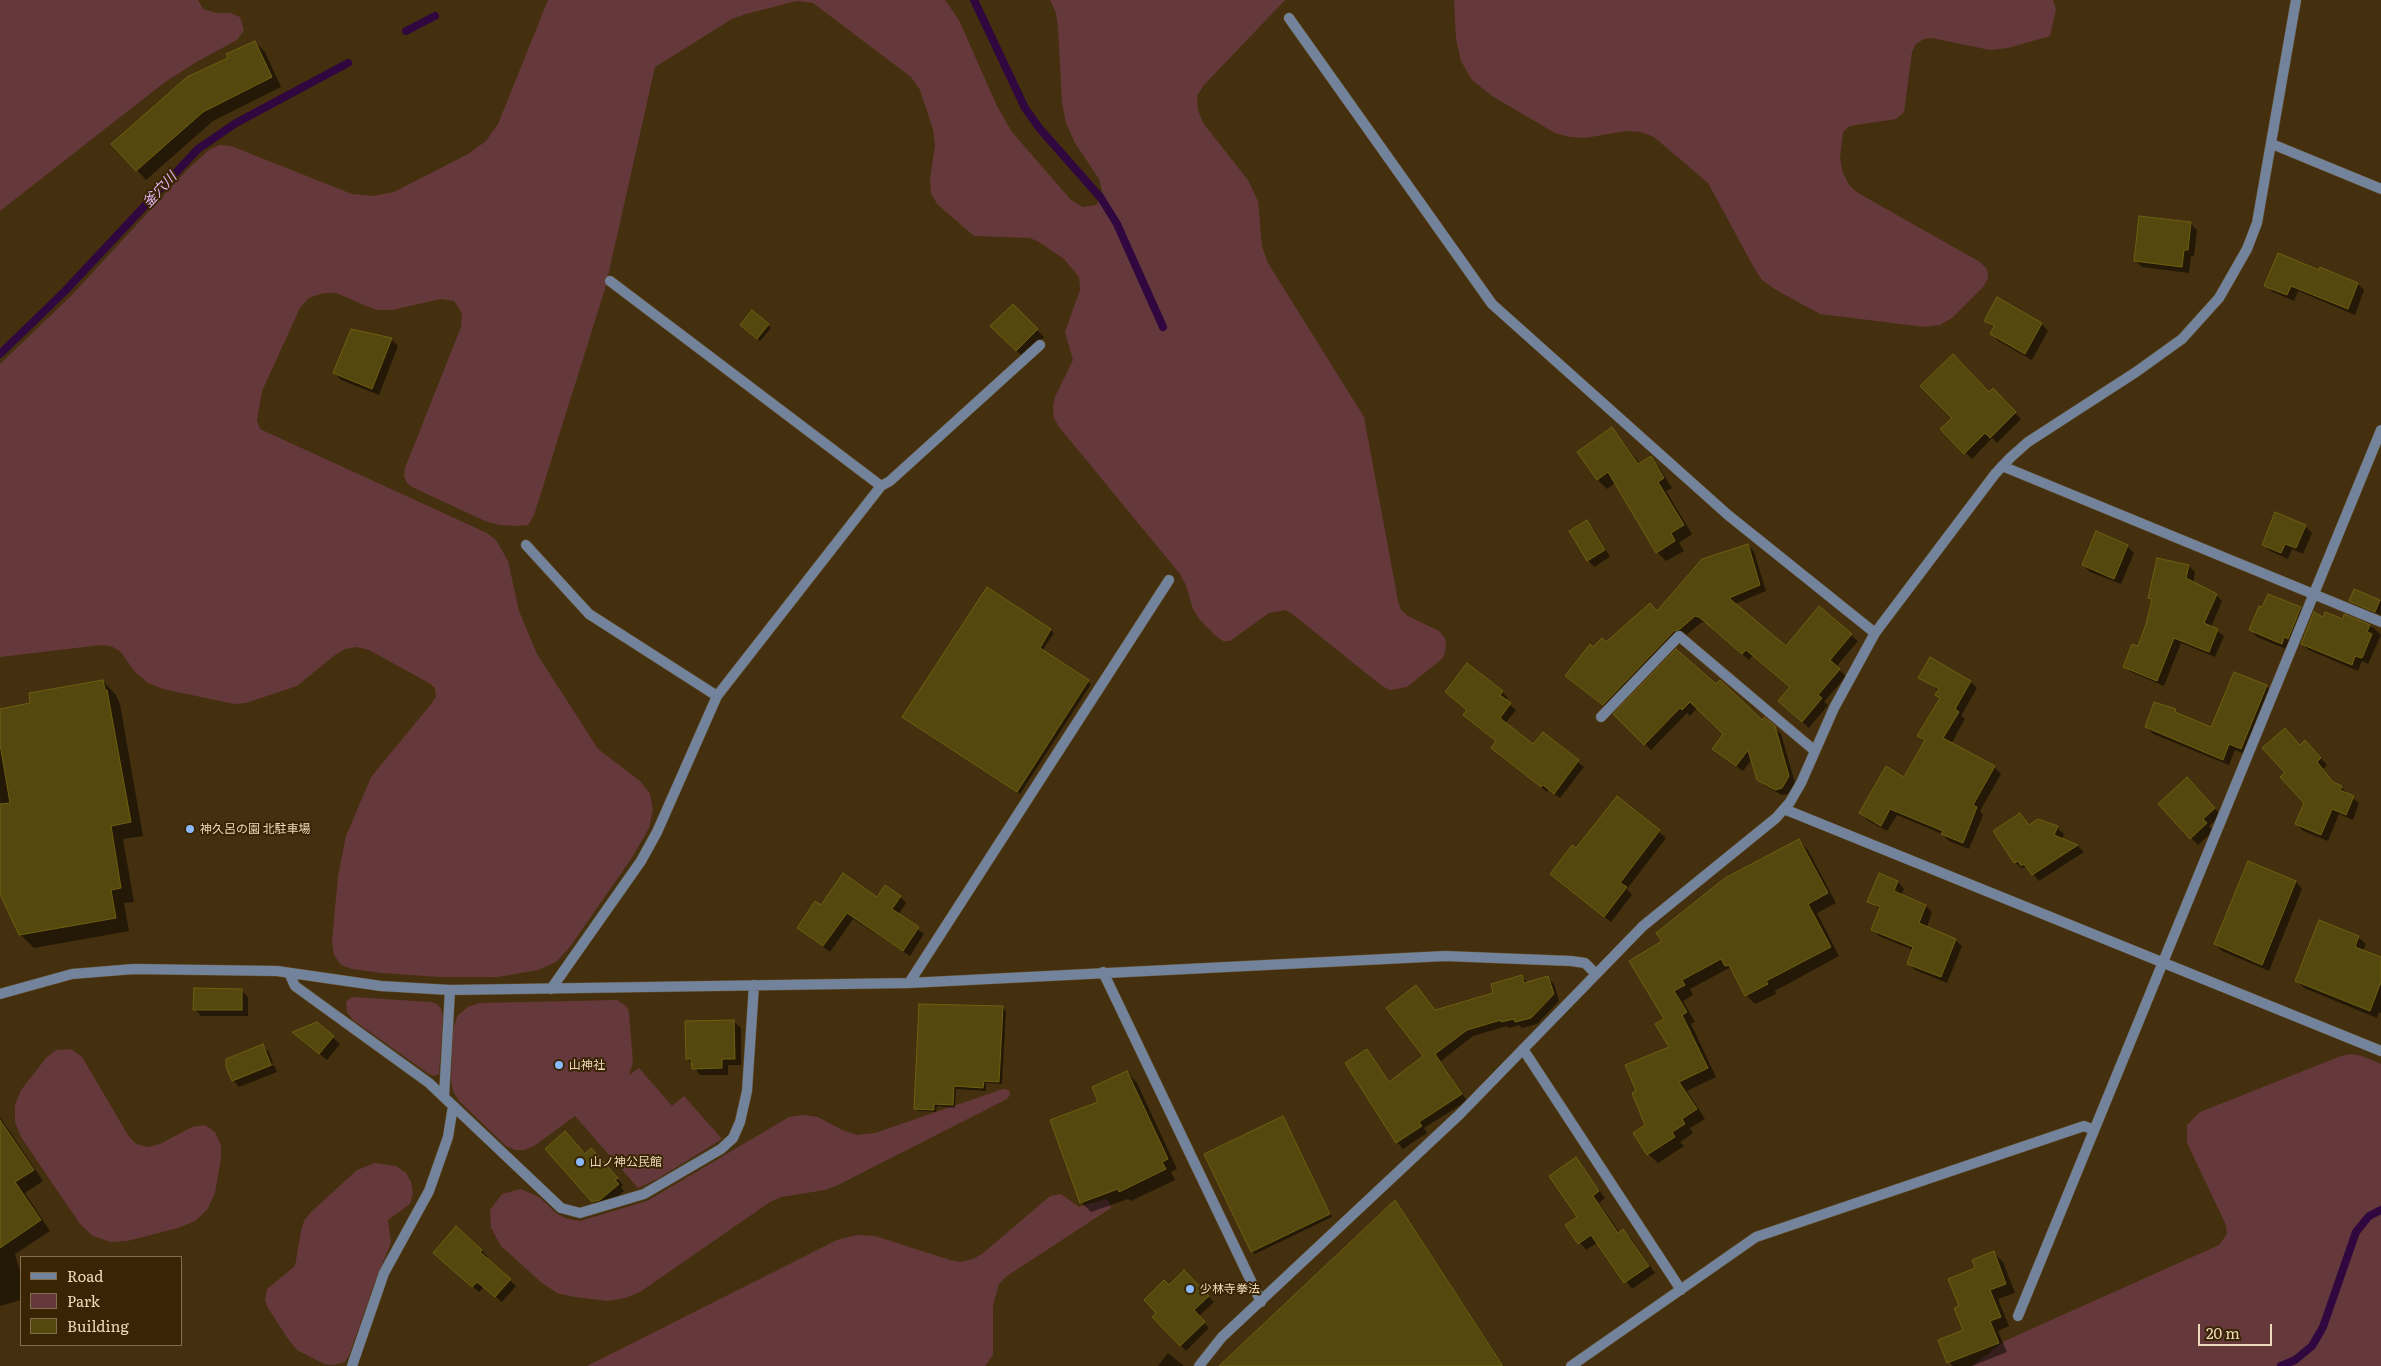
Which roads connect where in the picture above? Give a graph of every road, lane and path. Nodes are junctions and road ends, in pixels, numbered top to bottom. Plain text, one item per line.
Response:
1 (2296, 0) edge
2 (1289, 18) dead end
3 (2272, 144) junction
4 (2381, 189) edge
5 (610, 281) dead end
6 (1040, 345) dead end
7 (2381, 430) edge
8 (2002, 466) junction
9 (881, 486) junction
10 (526, 545) dead end
11 (1169, 580) dead end
12 (2314, 594) junction
13 (2381, 622) edge
14 (1874, 633) junction
15 (717, 696) junction
16 (1602, 717) dead end
17 (1815, 751) junction
18 (1784, 809) junction
19 (2162, 963) junction
20 (1103, 972) junction
21 (289, 973) junction
22 (1596, 974) junction
23 (909, 983) junction
24 (754, 985) junction
25 (551, 989) junction
26 (450, 990) junction
27 (0, 994) edge
28 (1523, 1049) junction
29 (2381, 1052) edge
30 (444, 1097) junction
31 (453, 1106) junction
32 (2094, 1130) junction
33 (1681, 1290) junction
34 (1261, 1302) junction
35 (2018, 1316) dead end
36 (352, 1366) edge
37 (1199, 1366) edge
38 (1571, 1366) edge

1 - 3 street
2 - 14 street
3 - 4 street
3 - 8 street
5 - 9 street
6 - 9 street
7 - 12 street
8 - 12 street
8 - 14 street
9 - 15 street
10 - 15 street
11 - 23 street
12 - 13 street
12 - 19 street
14 - 17 street
15 - 25 street
16 - 17 street
17 - 18 street
18 - 19 street
18 - 22 street
19 - 29 street
19 - 32 street
20 - 22 street
20 - 23 street
20 - 34 street
21 - 26 street
21 - 27 street
21 - 30 street
22 - 28 street
23 - 24 street
24 - 25 street
24 - 31 street
25 - 26 street
26 - 30 street
28 - 33 street
28 - 34 street
30 - 31 street
31 - 36 street
32 - 33 street
32 - 35 street
33 - 38 street
34 - 37 street

